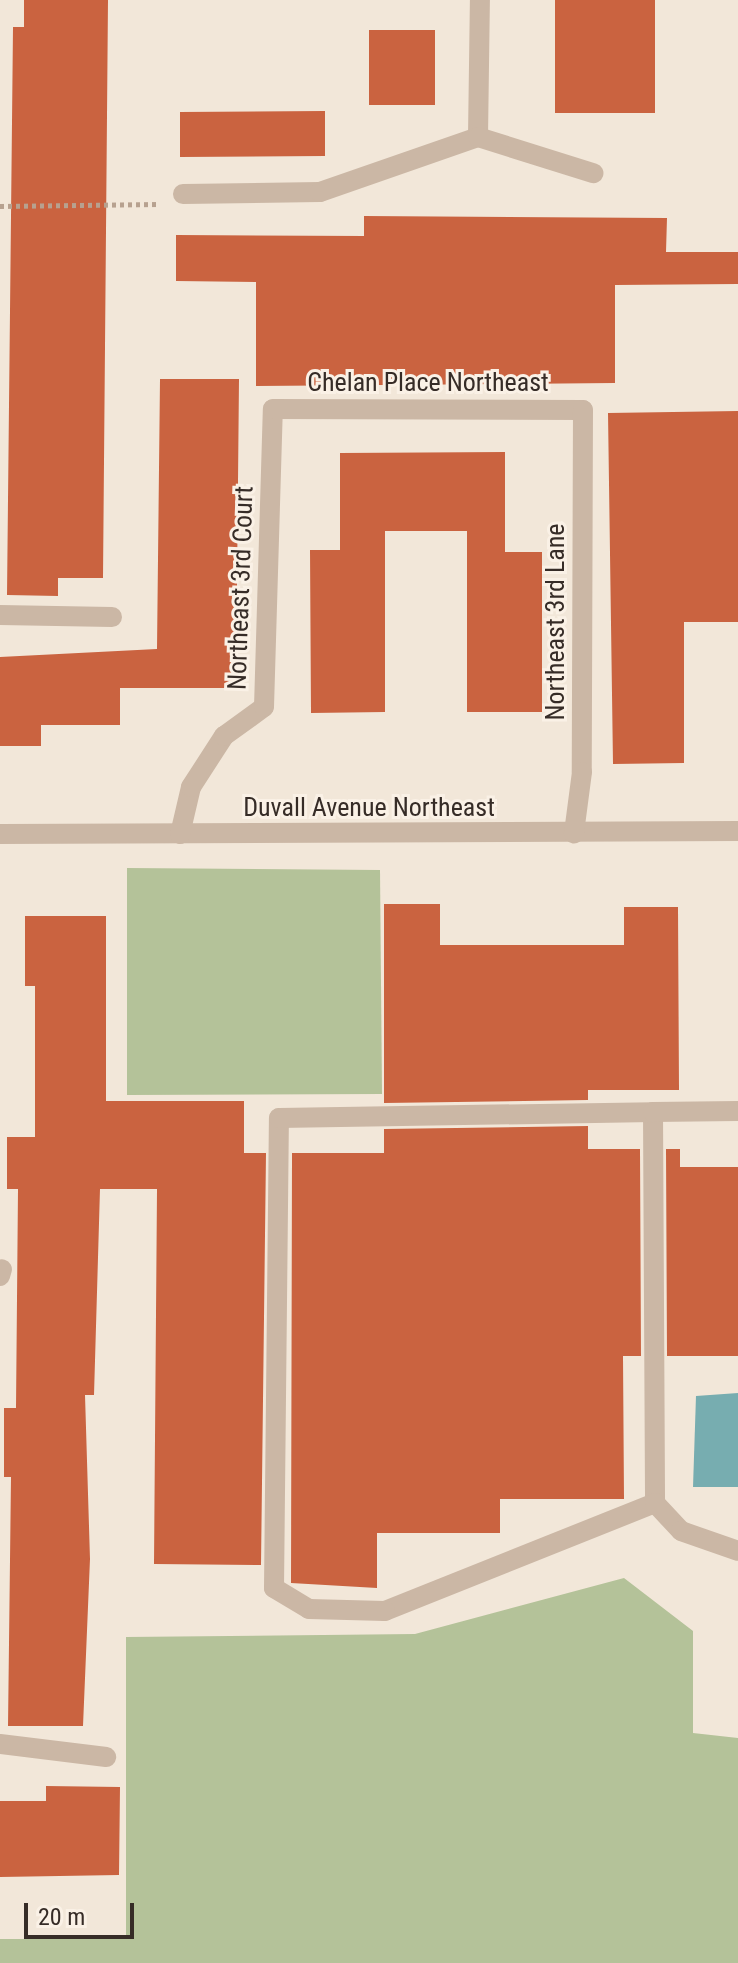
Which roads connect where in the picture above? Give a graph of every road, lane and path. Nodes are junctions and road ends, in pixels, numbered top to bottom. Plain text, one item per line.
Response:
1 (480, 0) edge
2 (478, 137) junction
3 (593, 173) dead end
4 (183, 194) joint
5 (0, 206) edge
6 (273, 409) joint
7 (583, 410) joint
8 (0, 615) edge
9 (112, 617) dead end
10 (738, 831) edge
11 (574, 833) junction
12 (0, 834) edge
13 (180, 834) junction
14 (738, 1111) edge
15 (653, 1112) junction
16 (655, 1503) junction
17 (738, 1551) edge
18 (0, 1744) edge
19 (106, 1757) dead end

1 - 2 street
2 - 3 street
2 - 4 street
4 - 5 path
6 - 7 street, Chelan Place Northeast
6 - 13 street, Northeast 3rd Court
7 - 11 street, Northeast 3rd Lane
8 - 9 street
10 - 11 street, Duvall Avenue Northeast
11 - 13 street, Duvall Avenue Northeast
12 - 13 street, Duvall Avenue Northeast
14 - 15 street
15 - 16 street
15 - 16 street
16 - 17 street
18 - 19 street

